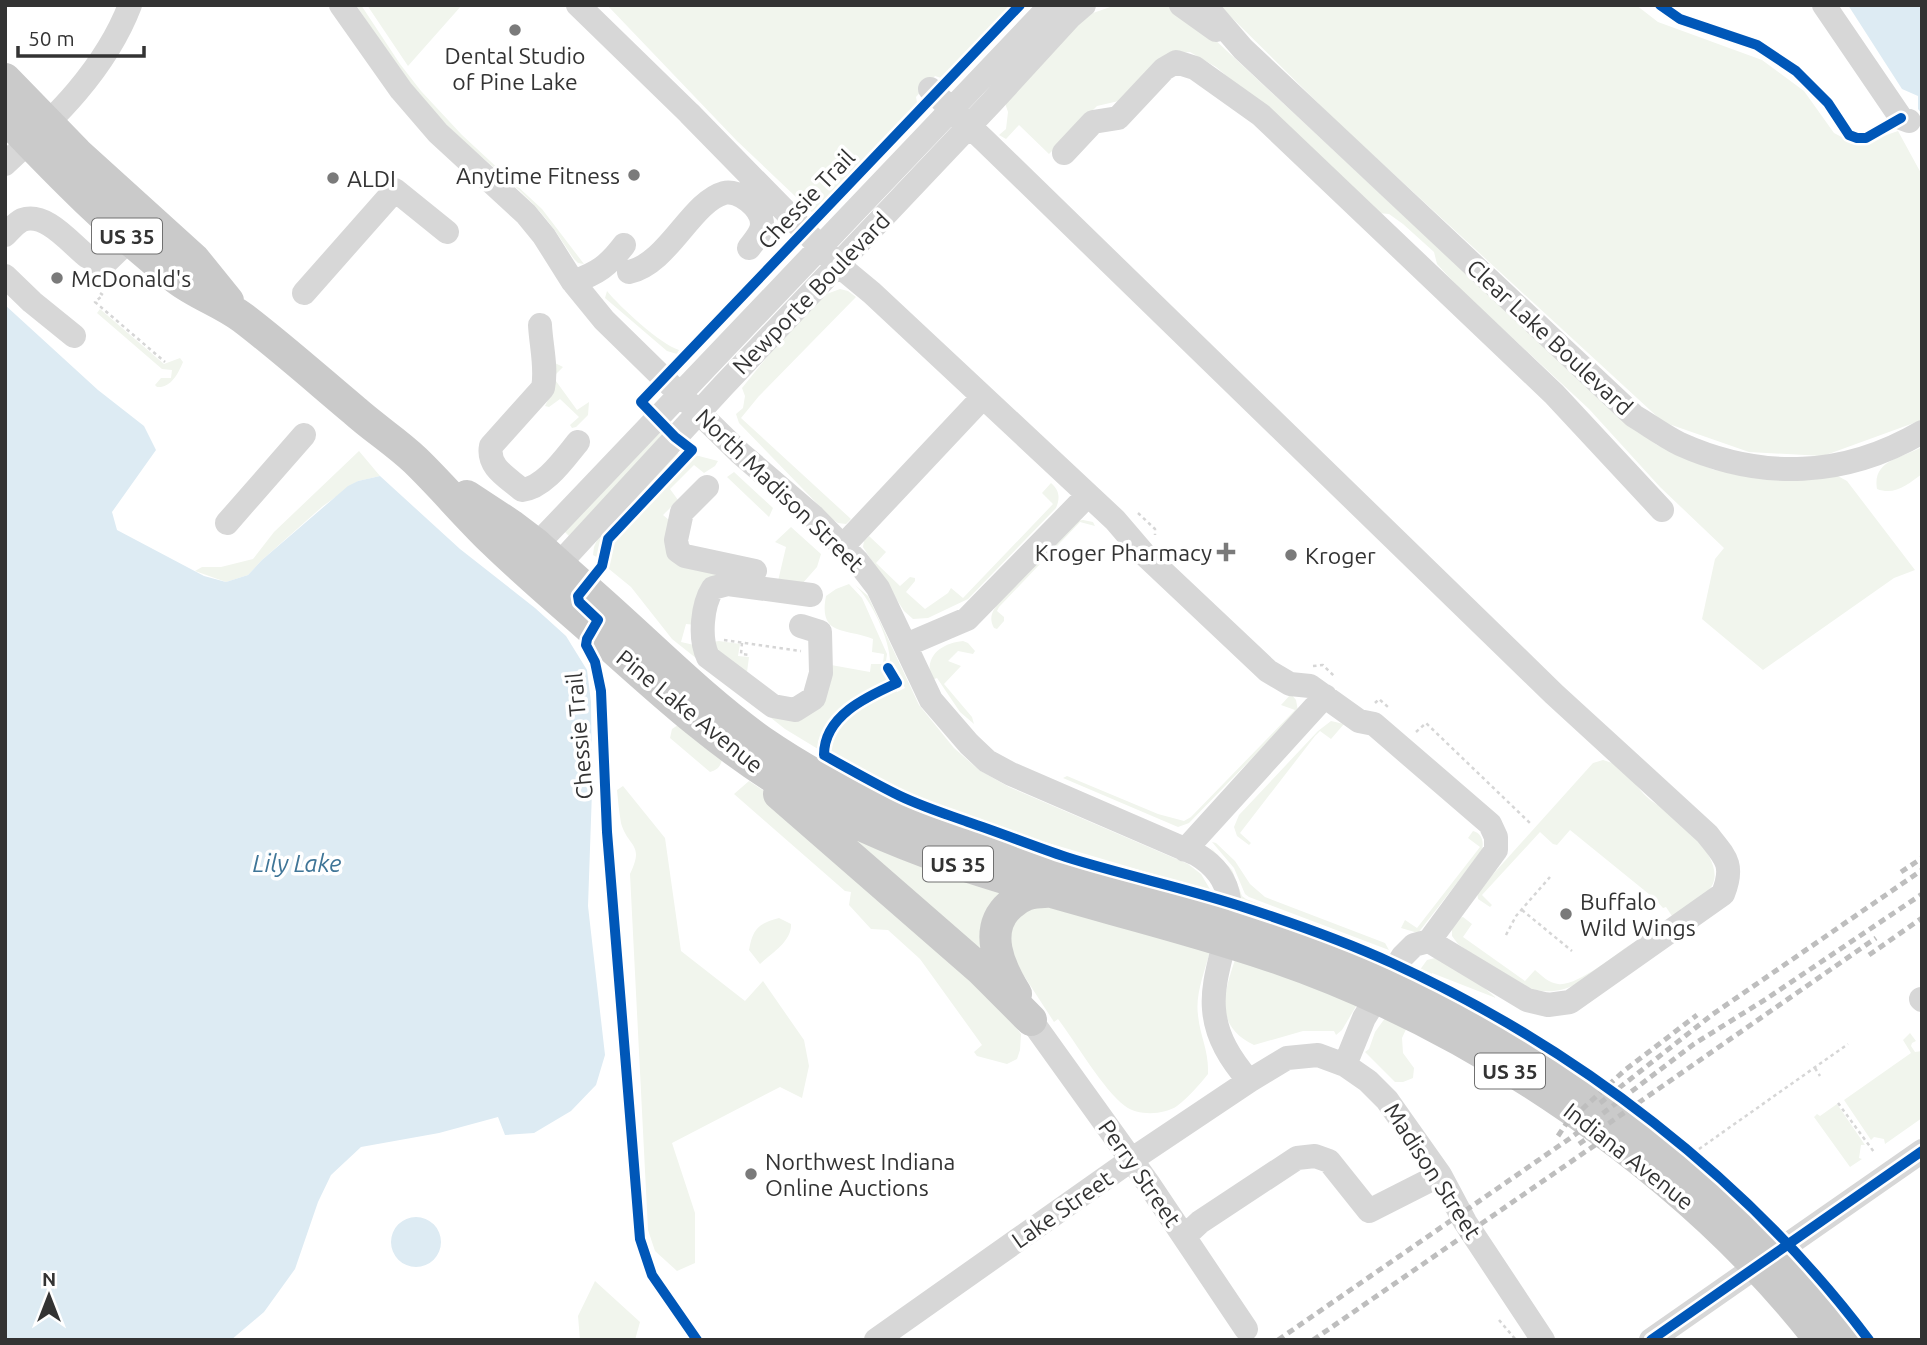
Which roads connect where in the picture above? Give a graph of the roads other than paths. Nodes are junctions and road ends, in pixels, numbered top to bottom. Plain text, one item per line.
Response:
1 (130, 5) edge
2 (341, 5) edge
3 (578, 5) edge
4 (1051, 5) edge
5 (1084, 5) edge
6 (1181, 5) edge
7 (1205, 5) edge
8 (1824, 5) edge
9 (1242, 49) junction
10 (5, 79) edge
11 (930, 89) dead end
12 (951, 109) junction
13 (5, 117) edge
14 (1909, 121) dead end
15 (970, 126) junction
16 (39, 133) junction
17 (1064, 153) dead end
18 (5, 164) edge
19 (447, 232) dead end
20 (5, 235) edge
21 (130, 239) junction
22 (754, 240) dead end
23 (624, 245) dead end
24 (819, 246) junction
25 (837, 264) junction
26 (629, 272) dead end
27 (5, 276) edge
28 (573, 282) junction
29 (304, 293) dead end
30 (237, 313) junction
31 (540, 325) dead end
32 (75, 336) dead end
33 (681, 393) junction
34 (983, 397) junction
35 (699, 412) junction
36 (1922, 432) edge
37 (304, 435) dead end
38 (578, 442) dead end
39 (707, 487) dead end
40 (1088, 495) junction
41 (1662, 510) dead end
42 (226, 523) dead end
43 (842, 547) junction
44 (539, 564) junction
45 (755, 570) dead end
46 (811, 595) dead end
47 (801, 626) dead end
48 (906, 645) junction
49 (1333, 689) junction
50 (733, 751) junction
51 (1185, 850) junction
52 (1045, 892) junction
53 (1132, 904) junction
54 (1429, 941) junction
55 (1031, 1020) junction
56 (1345, 1065) junction
57 (1249, 1080) junction
58 (1922, 1151) edge
59 (1131, 1160) junction
60 (1440, 1175) junction
61 (1185, 1236) junction
62 (1246, 1329) dead end
63 (876, 1340) edge
64 (1543, 1340) edge
65 (1651, 1340) edge
66 (1820, 1340) edge
67 (1851, 1340) edge

1 - 16 street
2 - 28 street, North Madison Street
3 - 24 street
4 - 12 street, Newporte Boulevard
5 - 15 street, Newporte Boulevard
6 - 9 street, Clear Lake Boulevard
7 - 9 street, Clear Lake Boulevard
8 - 14 street
9 - 36 street, Clear Lake Boulevard
10 - 16 main road, Pine Lake Avenue / US 35
11 - 12 street
12 - 15 street
12 - 24 street, Newporte Boulevard
13 - 16 main road, Pine Lake Avenue / US 35
15 - 25 street, Newporte Boulevard
15 - 54 street
16 - 18 street
16 - 21 main road, Pine Lake Avenue / US 35
16 - 30 main road, Pine Lake Avenue / US 35
17 - 41 street
19 - 29 street
20 - 21 street
21 - 30 main road, Pine Lake Avenue / US 35
22 - 26 street
23 - 28 street
24 - 25 street
24 - 33 street, Newporte Boulevard
25 - 34 street
25 - 35 street, Newporte Boulevard
27 - 32 street
28 - 33 street, North Madison Street
30 - 44 main road, Pine Lake Avenue / US 35
31 - 38 street
33 - 35 street, North Madison Street
33 - 44 street, Newporte Boulevard
34 - 40 street
34 - 43 street
35 - 43 street, North Madison Street
35 - 44 street, Newporte Boulevard
37 - 42 street
39 - 45 street
40 - 48 street
40 - 49 street
43 - 48 street, North Madison Street
44 - 50 main road, Pine Lake Avenue / US 35
44 - 53 main road, Pine Lake Avenue / US 35
46 - 47 street
48 - 51 street, North Madison Street
49 - 51 street
49 - 54 street
50 - 52 main road, Pine Lake Avenue / US 35
50 - 55 main road
51 - 57 street, North Madison Street
52 - 53 main road, Pine Lake Avenue / US 35
52 - 55 main road
53 - 66 main road, Indiana Avenue / US 35
53 - 67 main road, Indiana Avenue / US 35
54 - 56 street
55 - 59 street, Perry Street
56 - 57 street, Madison Street
56 - 60 street, Madison Street
57 - 59 street, Lake Street
58 - 65 street
59 - 61 street, Perry Street
59 - 63 street, Lake Street
60 - 61 street
60 - 64 street, Madison Street
61 - 62 street, Perry Street

